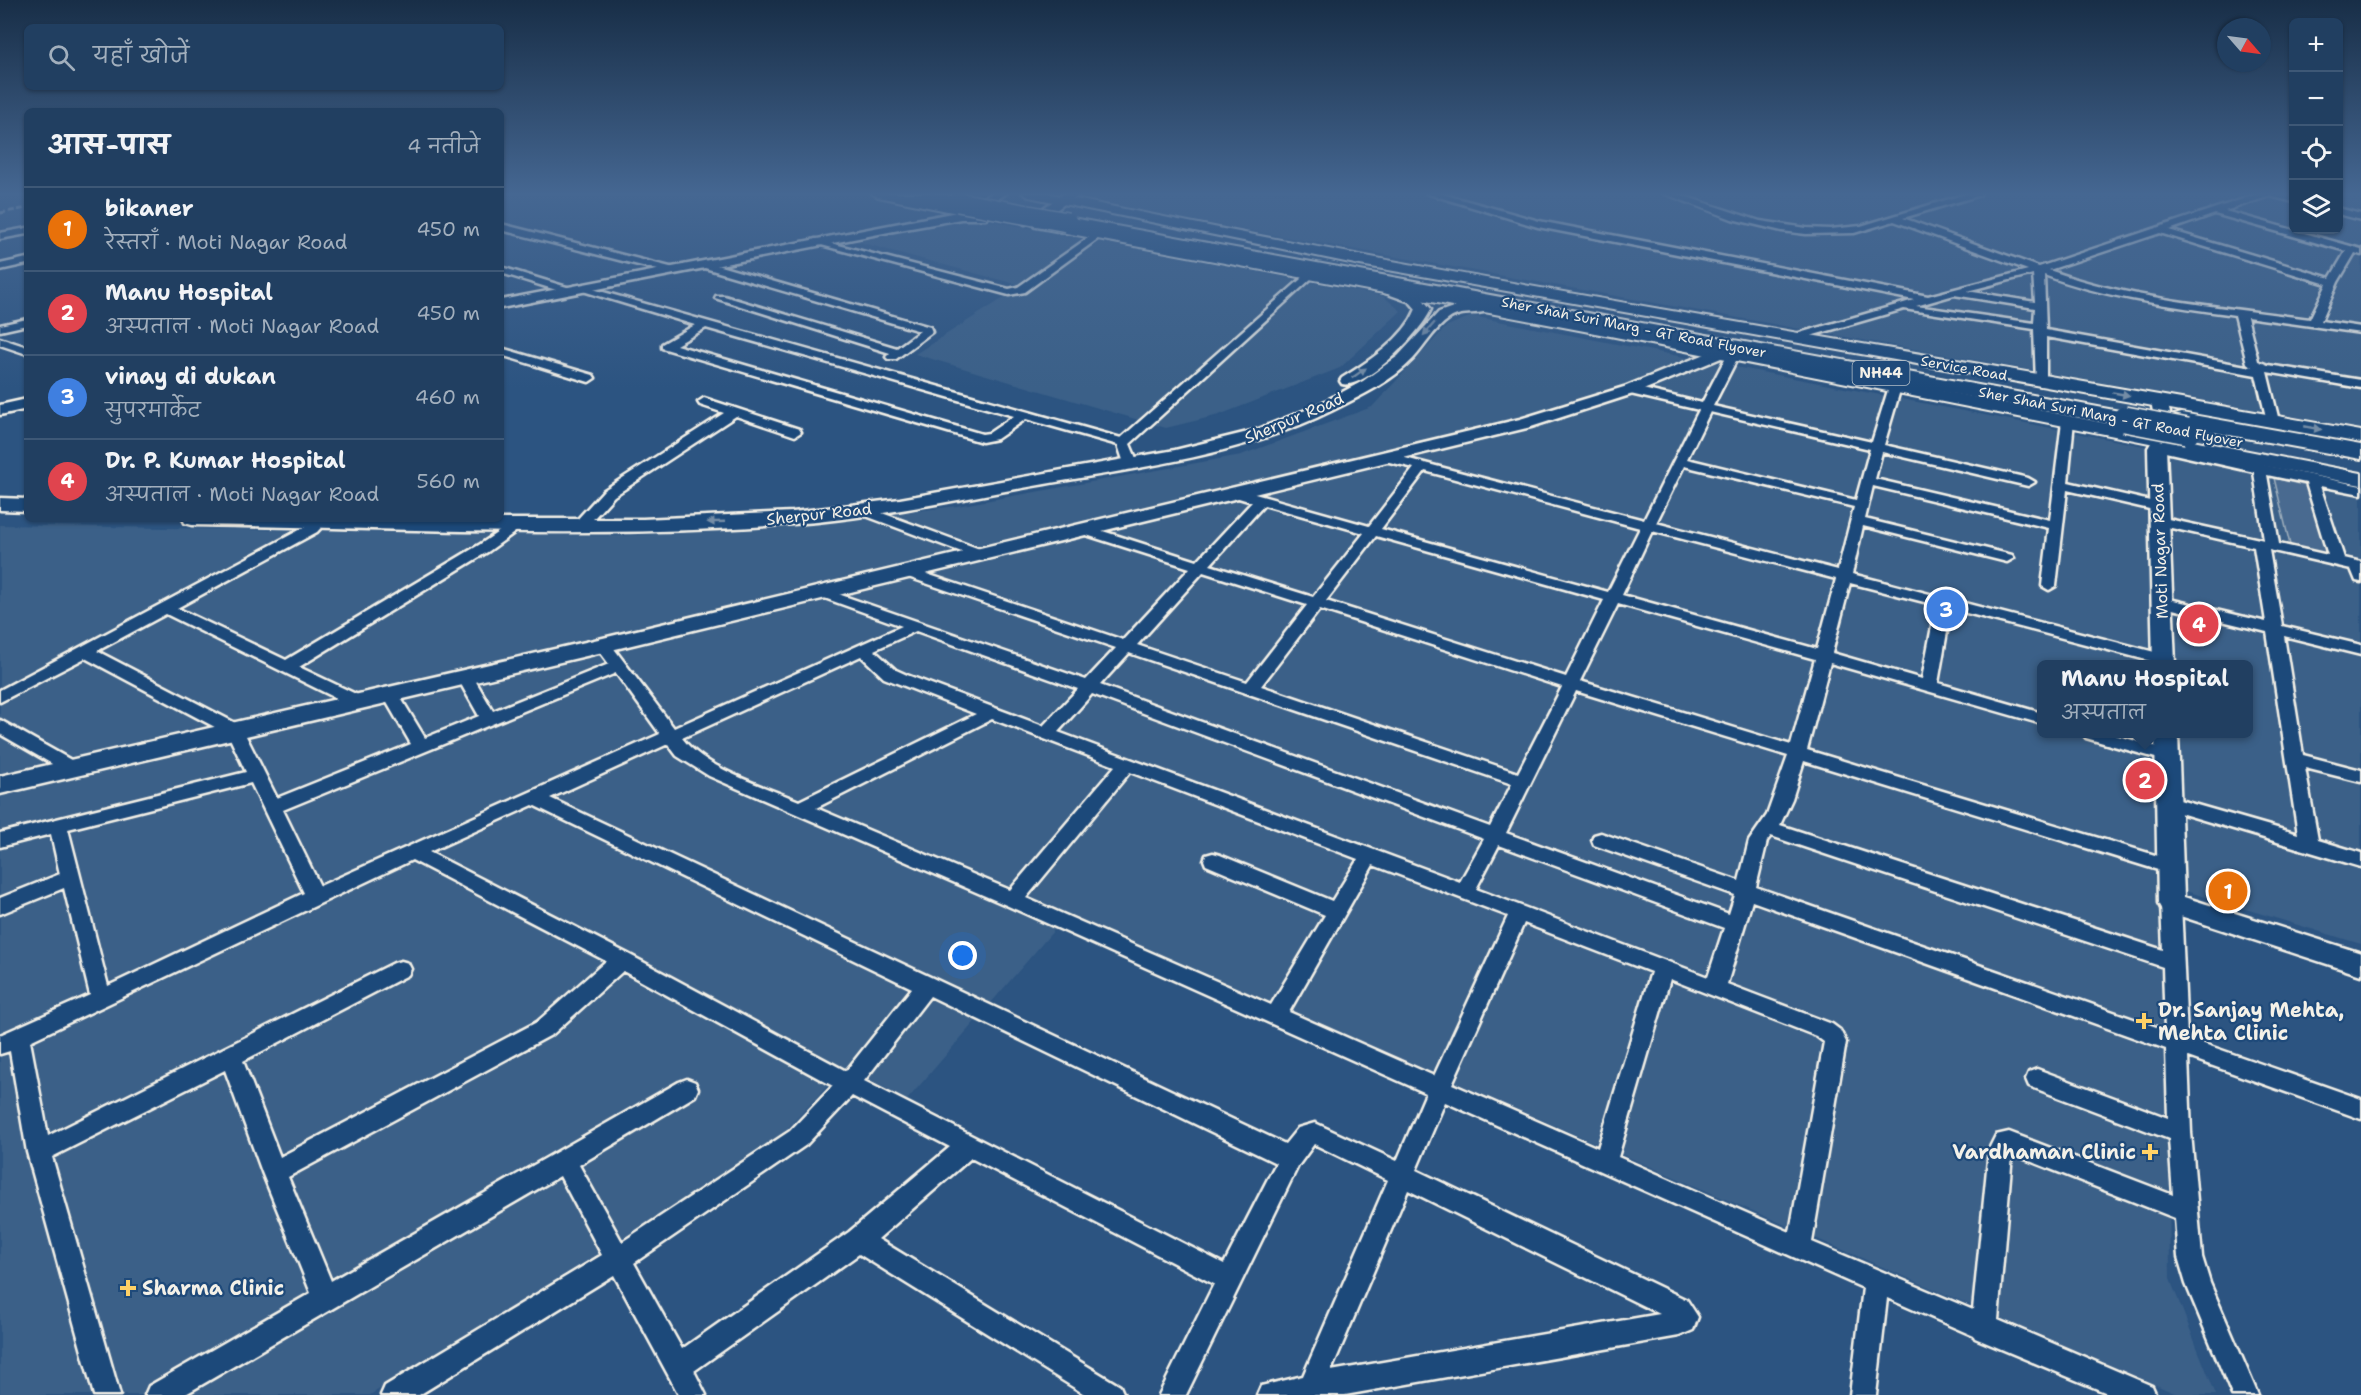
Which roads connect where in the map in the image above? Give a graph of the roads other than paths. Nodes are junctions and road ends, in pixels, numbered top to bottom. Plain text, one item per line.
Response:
1 (623, 258) edge
2 (732, 258) edge
3 (877, 258) edge
4 (1066, 258) edge
5 (1220, 258) edge
6 (1265, 258) edge
7 (1358, 258) edge
8 (1715, 258) edge
9 (2006, 258) edge
10 (2078, 258) edge
11 (2253, 258) edge
12 (2351, 258) edge
13 (24, 262) edge
14 (702, 264) junction
15 (0, 267) edge
16 (2036, 269) junction
17 (670, 270) junction
18 (504, 271) edge
19 (1310, 275) junction
20 (2333, 282) junction
21 (572, 289) junction
22 (1390, 290) junction
23 (1952, 292) junction
24 (720, 298) dead end
25 (1928, 299) junction
26 (504, 303) edge
27 (2040, 306) junction
28 (1901, 307) junction
29 (1486, 308) junction
30 (2240, 312) junction
31 (24, 323) edge
32 (2314, 323) junction
33 (705, 324) junction
34 (0, 328) edge
35 (2041, 330) junction
36 (2361, 330) edge
37 (1793, 338) junction
38 (0, 341) edge
39 (1395, 344) junction
40 (1415, 348) junction
41 (24, 350) edge
42 (504, 352) edge
43 (1727, 354) junction
44 (589, 378) dead end
45 (2040, 380) junction
46 (2361, 384) edge
47 (1894, 387) junction
48 (1630, 390) junction
49 (2159, 401) junction
50 (704, 402) dead end
51 (24, 405) edge
52 (1706, 408) junction
53 (0, 410) edge
54 (734, 412) junction
55 (1025, 414) junction
56 (2068, 421) junction
57 (2272, 421) junction
58 (2184, 425) junction
59 (795, 432) dead end
60 (2361, 437) edge
61 (2160, 443) junction
62 (1876, 447) junction
63 (2361, 452) edge
64 (1126, 453) junction
65 (1386, 458) junction
66 (1678, 461) junction
67 (2361, 463) edge
68 (1422, 467) junction
69 (2260, 469) junction
70 (2361, 479) edge
71 (2312, 480) junction
72 (1868, 481) junction
73 (2028, 482) dead end
74 (2061, 485) junction
75 (2361, 490) edge
76 (1237, 493) junction
77 (888, 500) junction
78 (1261, 500) junction
79 (0, 504) edge
80 (24, 505) edge
81 (863, 510) junction
82 (1860, 513) junction
83 (2158, 514) junction
84 (0, 517) edge
85 (24, 517) edge
86 (504, 518) edge
87 (586, 518) junction
88 (319, 522) edge
89 (501, 522) edge
90 (1649, 525) junction
91 (2056, 526) junction
92 (1084, 530) junction
93 (1372, 530) junction
94 (2267, 545) junction
95 (980, 554) junction
96 (2007, 558) dead end
97 (2337, 560) junction
98 (1198, 566) junction
99 (2360, 570) edge
100 (907, 572) junction
101 (1844, 576) junction
102 (2049, 586) dead end
103 (821, 592) junction
104 (1614, 597) junction
105 (2161, 602) junction
106 (1944, 603) junction
107 (1318, 604) junction
108 (166, 608) junction
109 (915, 626) junction
110 (2274, 630) junction
111 (603, 645) junction
112 (1126, 645) junction
113 (863, 649) junction
114 (2361, 650) edge
115 (86, 651) junction
116 (1824, 656) junction
117 (2157, 660) edge
118 (2164, 660) edge
119 (618, 666) junction
120 (286, 667) junction
121 (465, 676) junction
122 (1571, 684) junction
123 (1929, 686) junction
124 (1089, 687) junction
125 (1251, 688) junction
126 (390, 694) junction
127 (0, 697) edge
128 (357, 702) junction
129 (991, 713) junction
130 (489, 718) junction
131 (2037, 718) edge
132 (0, 726) edge
133 (235, 729) junction
134 (1046, 734) junction
135 (669, 737) junction
136 (2122, 738) edge
137 (2166, 744) edge
138 (421, 746) junction
139 (1798, 752) junction
140 (2295, 759) junction
141 (1127, 764) junction
142 (72, 768) junction
143 (257, 775) junction
144 (2361, 777) edge
145 (1523, 781) junction
146 (0, 785) edge
147 (534, 798) junction
148 (2169, 803) junction
149 (272, 807) junction
150 (798, 809) junction
151 (58, 826) junction
152 (1767, 828) junction
153 (1495, 837) junction
154 (0, 840) edge
155 (1601, 840) dead end
156 (2309, 845) junction
157 (414, 853) junction
158 (1369, 856) junction
159 (1213, 860) dead end
160 (2361, 860) edge
161 (2171, 867) junction
162 (72, 878) junction
163 (1746, 890) junction
164 (1465, 892) junction
165 (315, 896) junction
166 (1013, 900) junction
167 (2171, 903) junction
168 (0, 906) edge
169 (1336, 911) junction
170 (1519, 913) junction
171 (1735, 924) junction
172 (621, 960) junction
173 (2174, 962) junction
174 (2361, 964) edge
175 (1664, 968) junction
176 (401, 969) dead end
177 (926, 985) junction
178 (1715, 988) junction
179 (101, 999) junction
180 (1275, 1017) junction
181 (9, 1041) edge
182 (2176, 1045) junction
183 (231, 1057) junction
184 (2037, 1079) dead end
185 (849, 1084) junction
186 (687, 1089) dead end
187 (1439, 1089) junction
188 (2361, 1109) edge
189 (2180, 1133) junction
190 (969, 1146) junction
191 (39, 1152) junction
192 (1290, 1158) junction
193 (564, 1161) junction
194 (1605, 1162) junction
195 (274, 1172) junction
196 (1402, 1176) junction
197 (2185, 1211) junction
198 (858, 1240) junction
199 (1799, 1248) junction
200 (618, 1258) junction
201 (1229, 1279) junction
202 (1876, 1282) junction
203 (326, 1299) junction
204 (1984, 1329) junction
205 (677, 1368) junction
206 (1310, 1390) junction
207 (107, 1395) edge
208 (158, 1395) edge
209 (394, 1395) edge
210 (693, 1395) edge
211 (1112, 1395) edge
212 (1172, 1395) edge
213 (1270, 1395) edge
214 (1863, 1395) edge
215 (2144, 1395) edge
216 (2245, 1395) edge

1 - 17 street
2 - 14 street
3 - 4 street
5 - 19 main road, NH44
6 - 58 highway, Sher Shah Suri Marg - GT Road Flyover / NH44, bridge
7 - 37 main road, Service Road
8 - 25 street
9 - 16 street
10 - 16 street
11 - 20 street
12 - 20 street
13 - 15 street
14 - 17 street
14 - 24 street
16 - 23 street
16 - 27 street
16 - 30 street
17 - 21 street
18 - 21 street
19 - 22 main road, NH44
19 - 64 street
20 - 32 street
21 - 26 street
21 - 33 street
22 - 29 main road, NH44
22 - 39 street, Sherpur Road
23 - 25 street
23 - 27 street
25 - 28 street
27 - 35 street
28 - 35 street
28 - 37 street
29 -> 40 street, Sherpur Road
29 - 43 main road, Service Road / NH44
30 - 32 street
30 - 46 street
31 - 34 street
32 - 36 street
33 - 55 street
33 - 55 street
35 - 45 street
35 - 57 street
37 - 45 main road, Service Road
38 - 41 street
39 - 40 street
64 -> 39 street, Sherpur Road
40 - 64 street, Sherpur Road
42 - 44 street
43 - 47 main road, Service Road
43 - 48 street
43 - 52 street
45 -> 49 main road, Service Road
47 - 56 main road, Service Road
47 - 62 street
48 - 52 street
48 - 65 street
49 - 57 main road, Service Road
49 - 61 street, Moti Nagar Road
50 - 54 street
51 - 53 street
52 - 62 street
52 - 66 street
54 - 59 street
54 - 87 street
55 - 64 street
56 - 61 main road, Service Road
56 - 74 street
57 -> 60 main road, Service Road
58 - 63 highway, Sher Shah Suri Marg - GT Road Flyover / NH44
58 - 67 highway, Sher Shah Suri Marg - GT Road Flyover / NH44
61 - 69 street
61 - 70 main road, Service Road
61 - 83 street, Moti Nagar Road
62 - 72 street
62 - 73 street
64 - 77 street, Sherpur Road
65 - 68 street
65 - 76 street
66 - 82 street
66 - 90 street
68 - 90 street
68 - 93 street
69 - 71 street
69 - 94 street
71 - 75 street
71 - 97 street
72 - 82 street
72 - 91 street
74 - 83 street
74 - 91 street
76 - 78 street
76 - 92 street
77 - 81 street, Sherpur Road
77 - 87 street, Sherpur Road
78 - 93 street
78 - 98 street
79 - 80 street
81 -> 87 street, Sherpur Road
81 - 95 street
82 - 96 street
82 - 101 street
83 - 94 street
83 - 105 street, Moti Nagar Road
84 - 85 street
86 - 87 street, Sherpur Road
88 - 108 street
89 - 120 street
90 - 101 street
90 - 104 street
91 - 102 street
92 - 95 street
92 - 98 street
93 - 104 street
93 - 107 street
94 - 97 street
94 - 110 street
95 - 100 street
97 - 99 street
98 - 107 street
98 - 112 street
100 - 103 street
100 - 112 street
101 - 106 street
101 - 116 street
103 - 109 street
103 - 111 street
104 - 116 street
104 - 122 street
105 - 110 street
105 - 118 street, Moti Nagar Road
106 - 117 street
106 - 123 street
107 - 122 street
107 - 125 street
108 - 115 street
108 - 120 street
109 - 113 street
109 - 124 street
110 - 114 street
110 - 140 street
111 - 119 street
111 - 121 street
112 - 124 street
112 - 125 street
113 - 129 street
113 - 135 street
115 - 127 street
115 - 133 street
116 - 123 street
116 - 139 street
119 - 130 street
119 - 135 street
120 - 128 street
121 - 126 street
121 - 130 street
122 - 139 street
122 - 145 street
123 - 131 street
124 - 134 street
124 - 153 street
125 - 145 street
126 - 128 street
126 - 138 street
128 - 133 street
129 - 134 street
129 - 150 street
130 - 138 street
132 - 142 street
133 - 142 street
133 - 143 street
134 - 141 street
135 - 147 street
135 - 150 street
136 - 137 street
137 - 148 street
138 - 149 street
139 - 152 street
139 - 161 street
140 - 144 street
140 - 156 street
141 - 158 street
141 - 166 street
142 - 146 street
143 - 149 street
143 - 151 street
145 - 153 street
147 - 157 street
147 - 177 street
148 - 156 street
148 - 161 street
149 - 165 street
150 - 166 street
151 - 154 street
151 - 162 street
152 - 163 street
152 - 173 street
153 - 164 street
153 - 171 street
155 - 163 street
156 - 160 street
157 - 165 street
157 - 172 street
158 - 164 street
158 - 169 street
159 - 169 street
161 - 167 street
162 - 168 street
162 - 179 street
163 - 171 street
163 - 182 street
164 - 170 street
165 - 179 street
166 - 180 street
167 - 173 street
167 - 174 street
169 - 180 street
170 - 175 street
170 - 187 street
171 - 178 street
172 - 185 street
172 - 195 street
173 - 182 street
175 - 178 street
175 - 194 street
176 - 183 street
177 - 185 street
177 - 192 street
178 - 199 street
179 - 181 street
180 - 187 street
181 - 191 street
182 - 188 street
182 - 189 street
183 - 191 street
183 - 195 street
184 - 189 street
185 - 190 street
185 - 200 street
186 - 193 street
187 - 194 street
187 - 196 street
189 - 197 street
190 - 198 street
190 - 201 street
191 - 207 street
192 - 196 street
192 - 201 street
193 - 200 street
193 - 203 street
194 - 199 street
195 - 203 street
196 - 206 street
196 - 206 street
197 - 204 street
197 - 216 street
198 - 205 street
198 - 211 street
199 - 202 street
200 - 205 street
200 - 209 street
201 - 212 street
202 - 204 street
202 - 214 street
203 - 208 street
204 - 215 street
205 - 210 street
206 - 213 street

